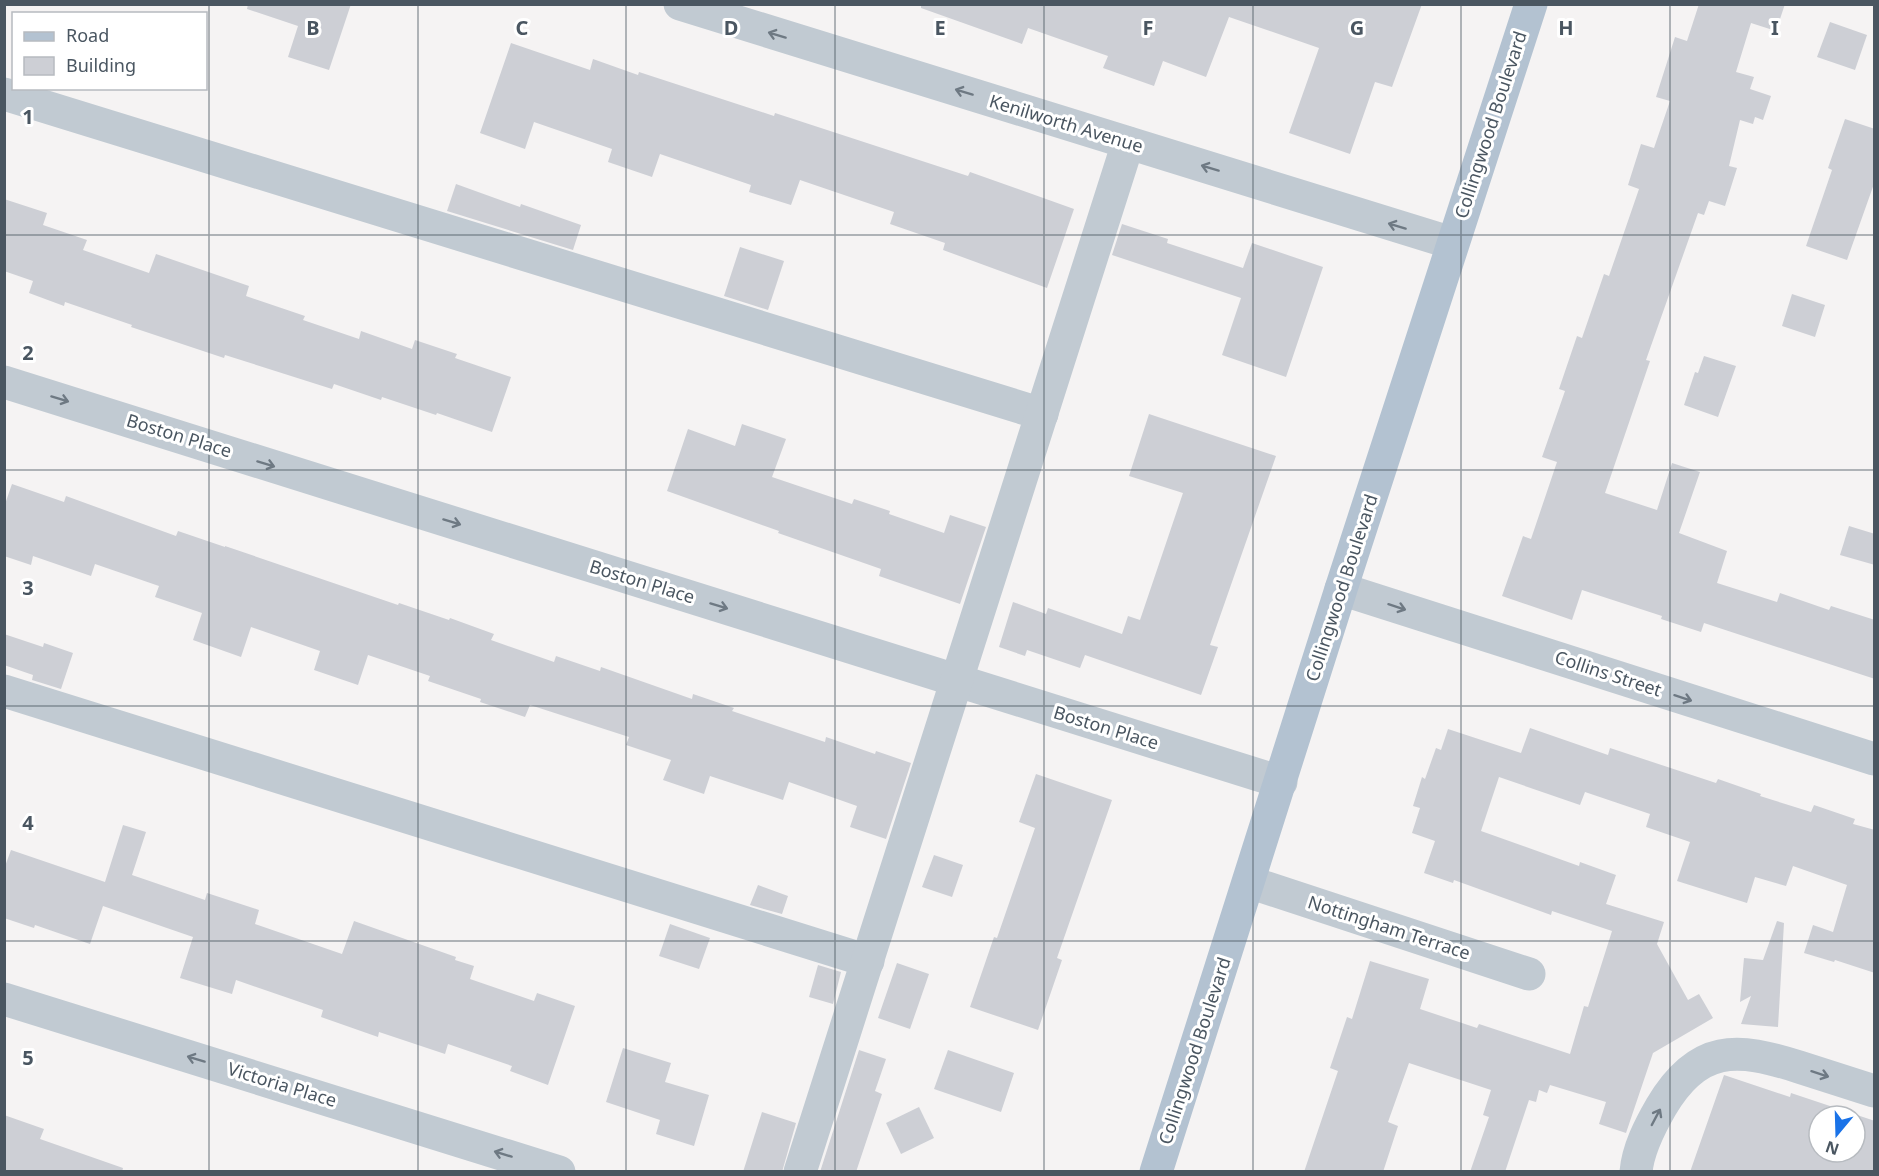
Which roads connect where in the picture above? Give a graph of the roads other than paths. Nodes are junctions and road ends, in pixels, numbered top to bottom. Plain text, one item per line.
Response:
1 (680, 4) edge
2 (1524, 6) edge
3 (4, 94) edge
4 (1128, 143) junction
5 (1452, 243) junction
6 (4, 381) edge
7 (1042, 414) junction
8 (1341, 589) junction
9 (957, 681) junction
10 (4, 691) edge
11 (1875, 759) edge
12 (1281, 782) junction
13 (1249, 882) junction
14 (868, 961) junction
15 (1529, 974) dead end
16 (4, 999) edge
17 (1875, 1091) edge
18 (559, 1172) edge
19 (800, 1172) edge
20 (1156, 1172) edge
21 (1636, 1172) edge

4 -> 1 street, Kenilworth Avenue
2 - 5 main road, Collingwood Boulevard
3 - 7 street
5 -> 4 street, Kenilworth Avenue
4 - 7 street
5 - 8 main road, Collingwood Boulevard
6 -> 9 street, Boston Place
7 - 9 street
8 -> 11 street, Collins Street
8 - 12 main road, Collingwood Boulevard
9 - 12 street, Boston Place
9 - 14 street
10 - 14 street
12 - 13 main road, Collingwood Boulevard
13 - 15 street, Nottingham Terrace
13 - 20 main road, Collingwood Boulevard
14 - 19 street
18 -> 16 street, Victoria Place
21 -> 17 street

